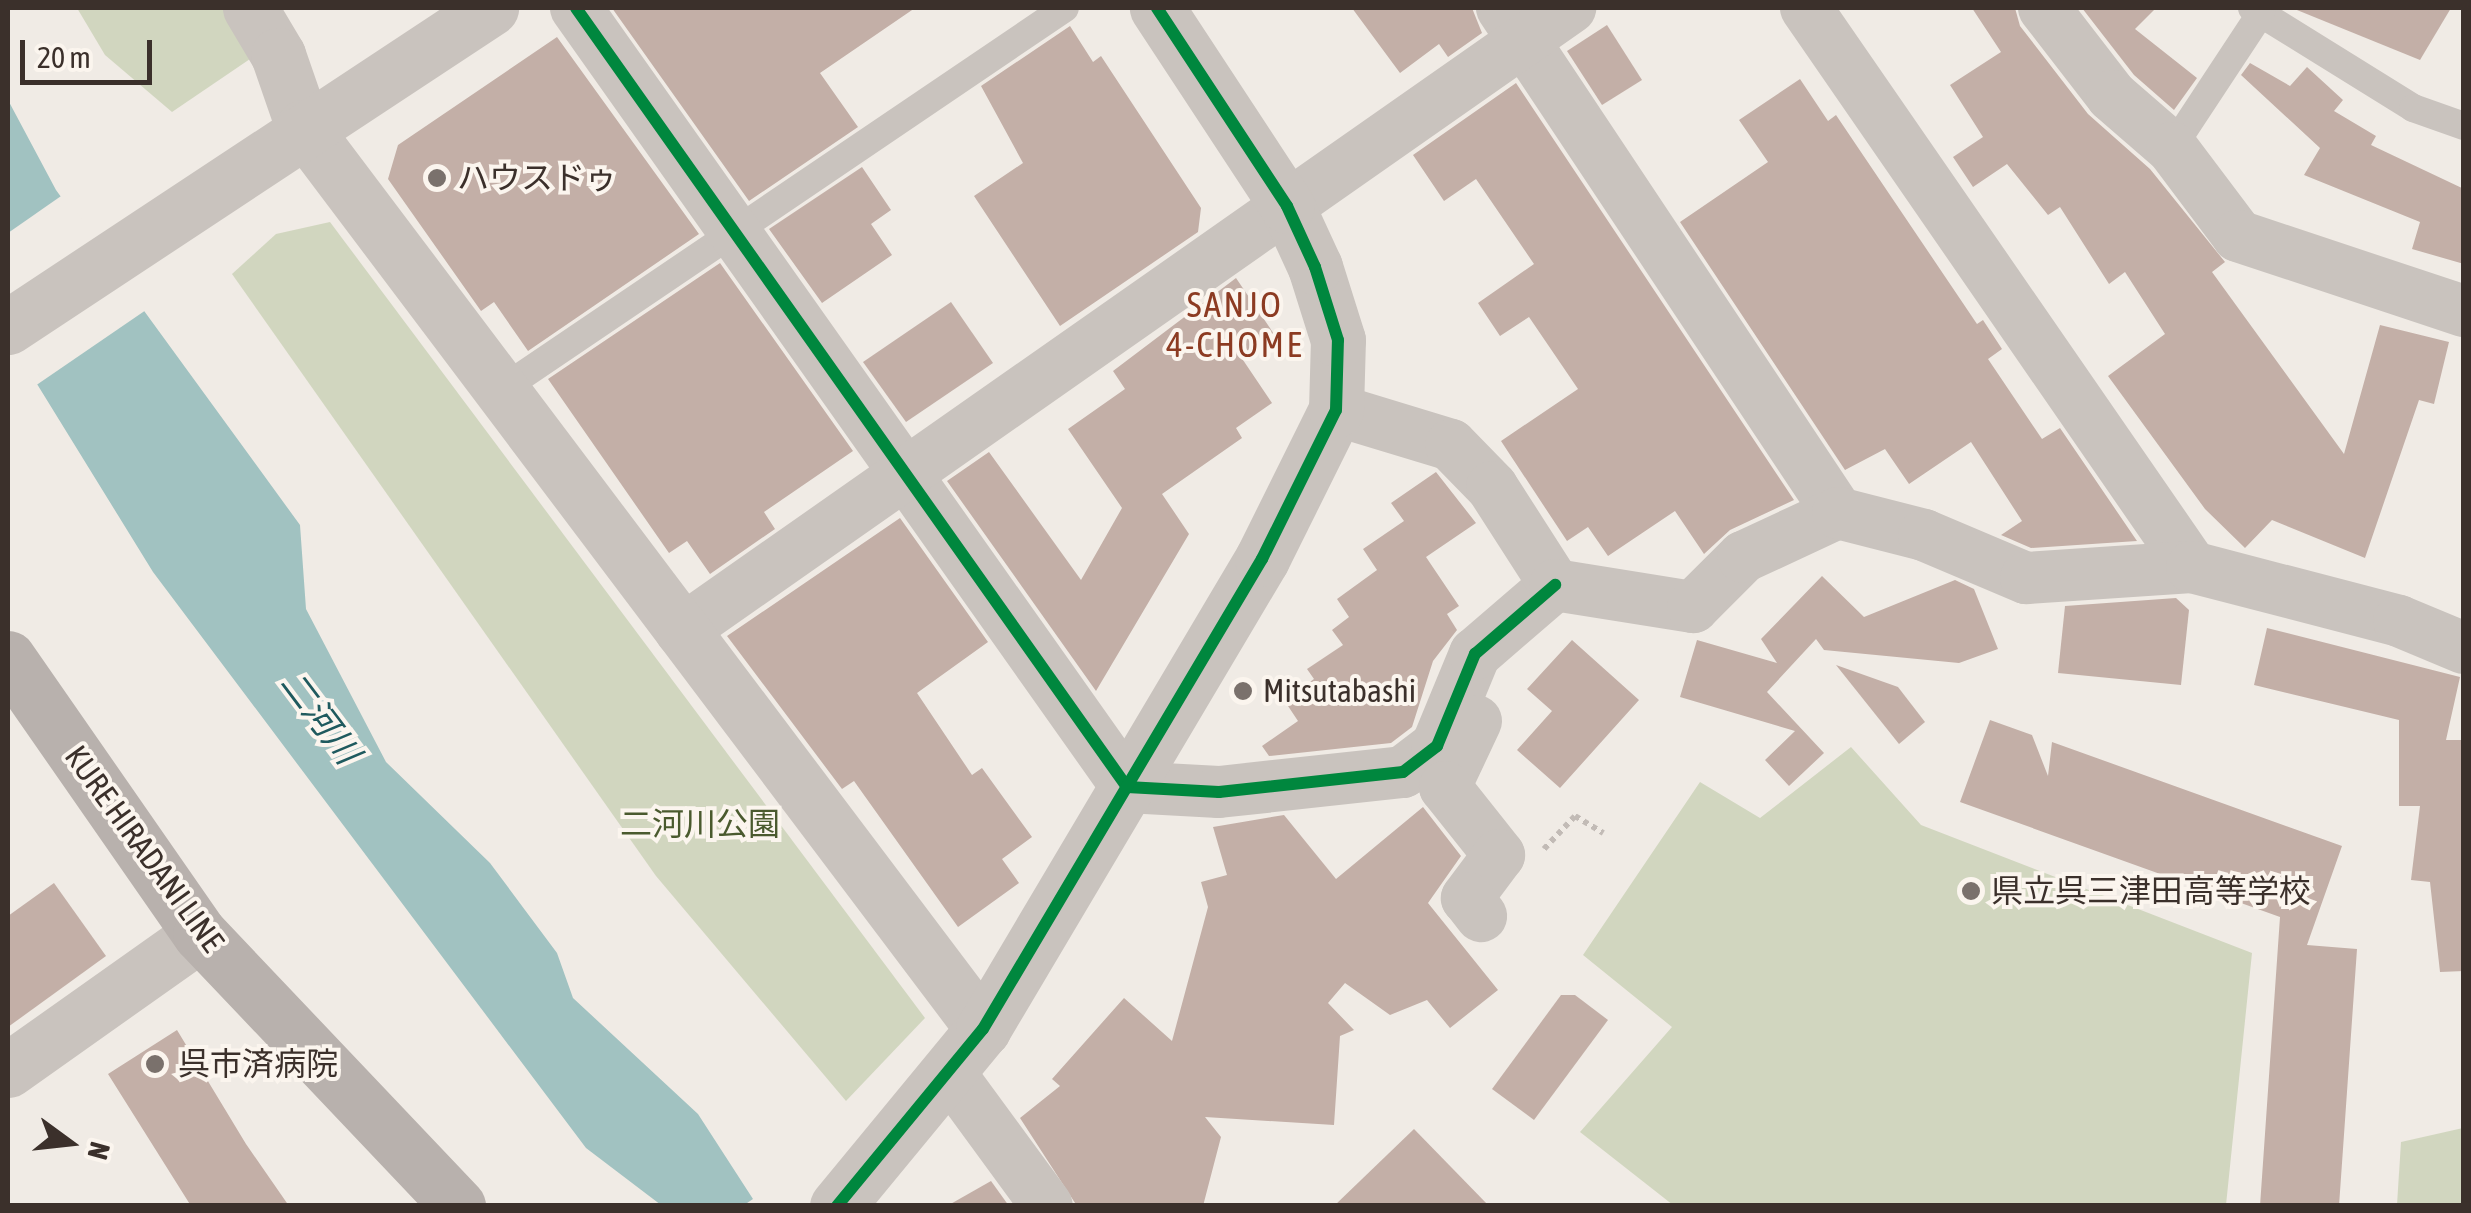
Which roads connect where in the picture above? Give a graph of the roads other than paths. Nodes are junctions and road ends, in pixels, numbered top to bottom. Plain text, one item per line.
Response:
1 (250, 8) edge
2 (491, 8) edge
3 (576, 8) edge
4 (1065, 8) edge
5 (1157, 8) edge
6 (1570, 8) edge
7 (1806, 8) edge
8 (2044, 8) edge
9 (2257, 10) edge
10 (1514, 24) edge
11 (2464, 126) edge
12 (303, 127) junction
13 (2172, 148) junction
14 (1287, 206) junction
15 (734, 228) junction
16 (2464, 311) edge
17 (8, 327) edge
18 (500, 390) junction
19 (1336, 410) junction
20 (909, 471) junction
21 (1838, 513) junction
22 (2192, 567) junction
23 (1545, 594) junction
24 (682, 631) junction
25 (2464, 648) edge
26 (8, 658) edge
27 (1127, 786) junction
28 (1481, 916) dead end
29 (200, 934) junction
30 (983, 1029) junction
31 (8, 1070) edge
32 (952, 1075) junction
33 (458, 1206) edge
34 (837, 1206) edge
35 (1047, 1206) edge

1 - 12 street
2 - 12 street
3 - 15 street
4 - 15 lane
5 - 14 street
6 - 10 street
7 - 22 street
8 - 13 street
9 - 11 lane
9 - 13 lane
10 - 14 street
10 - 21 street
12 - 17 street
12 - 18 street
13 - 16 street
14 - 19 street
14 - 20 street
15 - 18 lane
15 - 20 street
18 - 24 street
19 - 23 street
19 - 27 street
20 - 24 street
20 - 27 street
21 - 22 street
21 - 23 street
22 - 25 street
23 - 27 street
23 - 28 street
24 - 30 street
26 - 29 main road, KURE HIRADANI LINE
27 - 30 street
29 - 31 street
29 - 33 main road, KURE HIRADANI LINE
30 - 32 street
32 - 34 street
32 - 35 street

